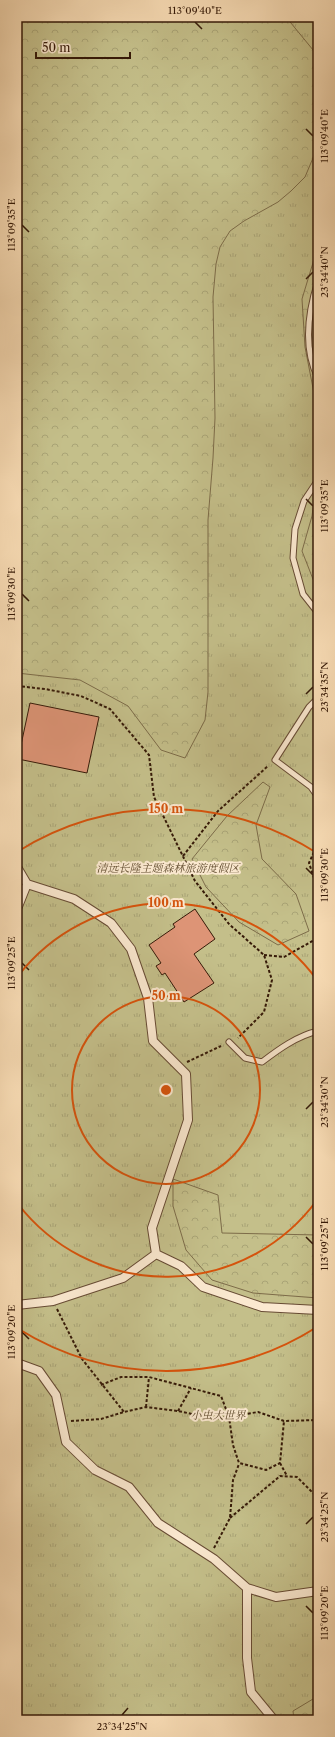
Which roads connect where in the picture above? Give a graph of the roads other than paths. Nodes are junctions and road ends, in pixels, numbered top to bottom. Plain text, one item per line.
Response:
1 (318, 281) edge
2 (318, 378) edge
3 (318, 480) edge
4 (318, 613) edge
5 (318, 698) edge
6 (318, 797) edge
7 (17, 867) edge
8 (27, 884) junction
9 (17, 909) edge
10 (318, 1031) edge
11 (229, 1042) road end
12 (156, 1254) junction
13 (17, 1305) edge
14 (318, 1310) edge
15 (17, 1362) edge
16 (247, 1588) junction
17 (318, 1591) edge
18 (274, 1720) edge

1 - 2 lane
3 - 4 lane
5 - 6 lane
7 - 8 street
8 - 9 street
8 - 12 street
10 - 11 lane
12 - 13 street
12 - 14 street
15 - 16 street
16 - 17 street
16 - 18 street

